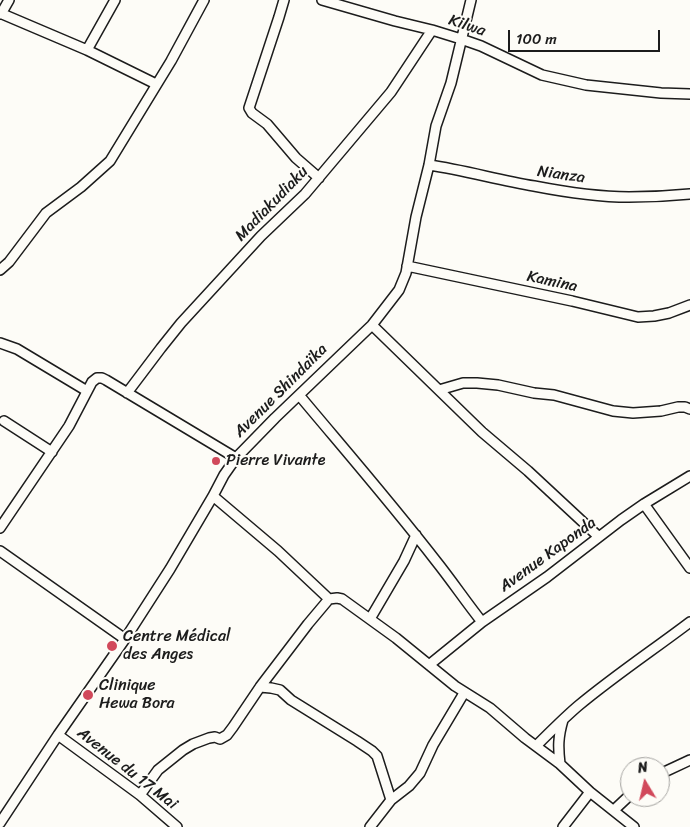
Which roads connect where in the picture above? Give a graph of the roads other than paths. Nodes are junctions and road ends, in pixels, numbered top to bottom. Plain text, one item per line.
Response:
1 (9, 0) edge
2 (115, 0) edge
3 (204, 0) edge
4 (284, 0) edge
5 (322, 0) edge
6 (470, 0) edge
7 (349, 4) edge
8 (1, 13) edge
9 (432, 30) junction
10 (461, 39) junction
11 (87, 50) junction
12 (156, 84) junction
13 (690, 94) edge
14 (429, 165) junction
15 (319, 178) junction
16 (690, 194) edge
17 (407, 266) junction
18 (0, 270) edge
19 (690, 305) edge
20 (372, 325) junction
21 (0, 343) edge
22 (439, 390) junction
23 (87, 391) junction
24 (127, 393) junction
25 (299, 395) junction
26 (690, 409) edge
27 (4, 421) dead end
28 (52, 452) junction
29 (236, 458) junction
30 (690, 476) edge
31 (213, 496) junction
32 (644, 504) junction
33 (0, 528) edge
34 (416, 535) junction
35 (599, 537) junction
36 (0, 550) edge
37 (690, 568) edge
38 (329, 599) junction
39 (370, 619) junction
40 (482, 622) junction
41 (690, 622) edge
42 (125, 639) junction
43 (429, 665) junction
44 (260, 687) junction
45 (464, 693) junction
46 (563, 720) junction
47 (58, 735) junction
48 (536, 746) junction
49 (690, 760) edge
50 (560, 764) junction
51 (670, 769) edge
52 (590, 792) junction
53 (140, 795) junction
54 (391, 800) junction
55 (620, 804) edge
56 (614, 810) junction
57 (0, 823) edge
58 (177, 827) edge
59 (370, 827) edge
60 (563, 827) edge
61 (634, 827) edge

1 - 8 street
2 - 11 street
3 - 12 street
4 - 15 street
5 - 7 street, Kilwa
6 - 10 street, Avenue Shindaïka
7 - 9 street, Kilwa
8 - 11 street
9 - 10 street, Kilwa
9 - 15 street, Madiakudiaku
10 - 13 street, Kilwa
10 - 14 street, Avenue Shindaïka
11 - 12 street
12 - 18 street
14 - 16 street, Nianza
14 - 17 street, Avenue Shindaïka
15 - 24 street, Madiakudiaku
17 - 19 street, Kamina
17 - 20 street, Avenue Shindaïka
20 - 22 street
20 - 25 street, Avenue Shindaïka
21 - 23 street
22 - 26 street
22 - 35 street
23 - 24 street
23 - 28 street
24 - 29 street
25 - 29 street, Avenue Shindaïka
25 - 34 street
27 - 28 street
28 - 33 street
29 - 31 street, Avenue Shindaïka
30 - 32 street, Avenue Kaponda
31 - 38 street
31 - 42 street, Avenue Shindaïka
32 - 35 street, Avenue Kaponda
32 - 37 street
34 - 39 street
34 - 40 street
35 - 40 street, Avenue Kaponda
36 - 42 street
38 - 39 street
38 - 44 street
39 - 43 street
40 - 43 street, Avenue Kaponda
41 - 46 street
42 - 47 street, Avenue Shindaïka
43 - 45 street
44 - 53 street
44 - 54 street
45 - 48 street
45 - 54 street
46 - 48 street
46 - 50 street
47 - 53 street, Avenue du 17 Mai
47 - 57 street, Avenue Shindaïka
48 - 50 street
49 - 51 street
50 - 52 street
52 - 56 street
52 - 60 street
53 - 58 street, Avenue du 17 Mai
54 - 59 street
55 - 56 street
56 - 61 street

